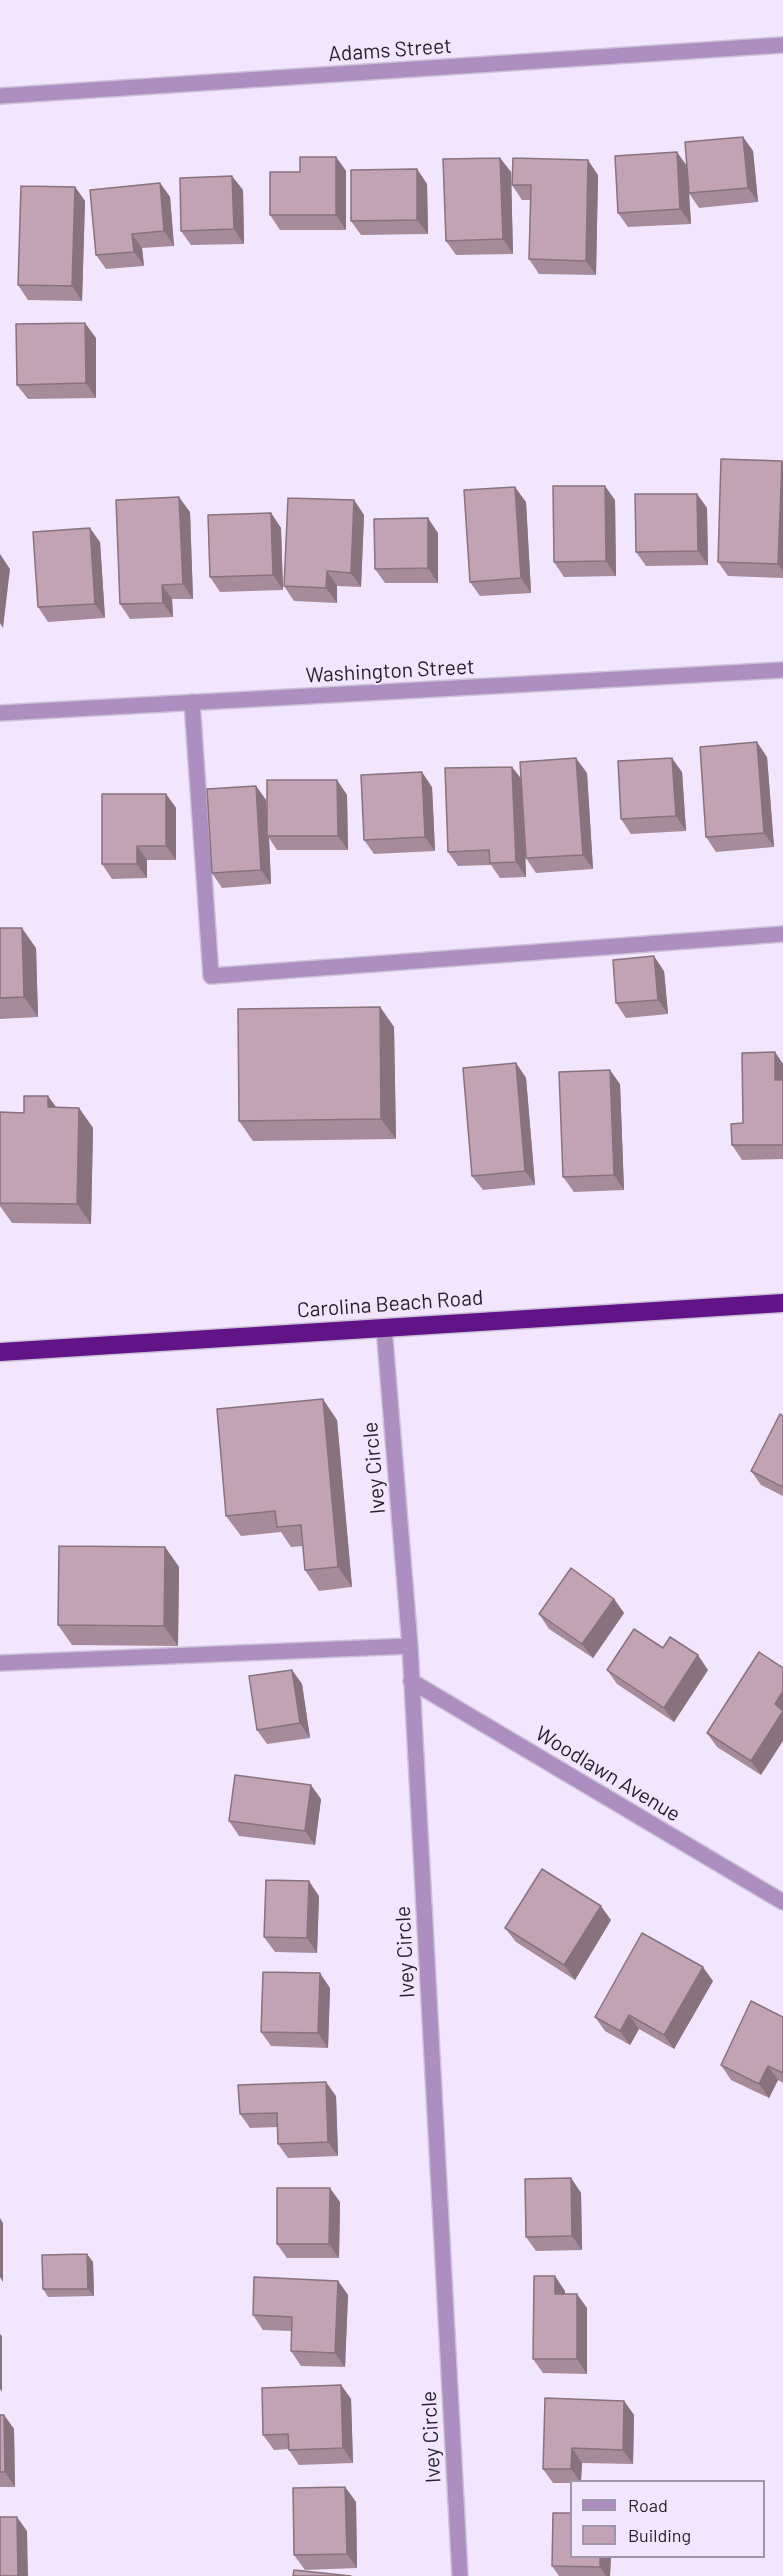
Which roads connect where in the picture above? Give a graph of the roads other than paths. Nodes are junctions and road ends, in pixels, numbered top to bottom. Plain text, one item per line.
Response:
1 (783, 45) edge
2 (0, 96) edge
3 (783, 670) edge
4 (192, 702) junction
5 (0, 713) edge
6 (783, 934) edge
7 (783, 1304) edge
8 (384, 1327) junction
9 (0, 1352) edge
10 (410, 1646) junction
11 (0, 1663) edge
12 (411, 1681) junction
13 (783, 1902) edge
14 (460, 2576) edge

1 - 2 street, Adams Street
3 - 4 street, Washington Street
4 - 5 street, Washington Street
4 - 6 street
7 - 8 highway, Carolina Beach Road
8 - 9 highway, Carolina Beach Road
8 - 10 street, Ivey Circle
10 - 11 street
10 - 12 street, Ivey Circle
12 - 13 street, Woodlawn Avenue
12 - 14 street, Ivey Circle

